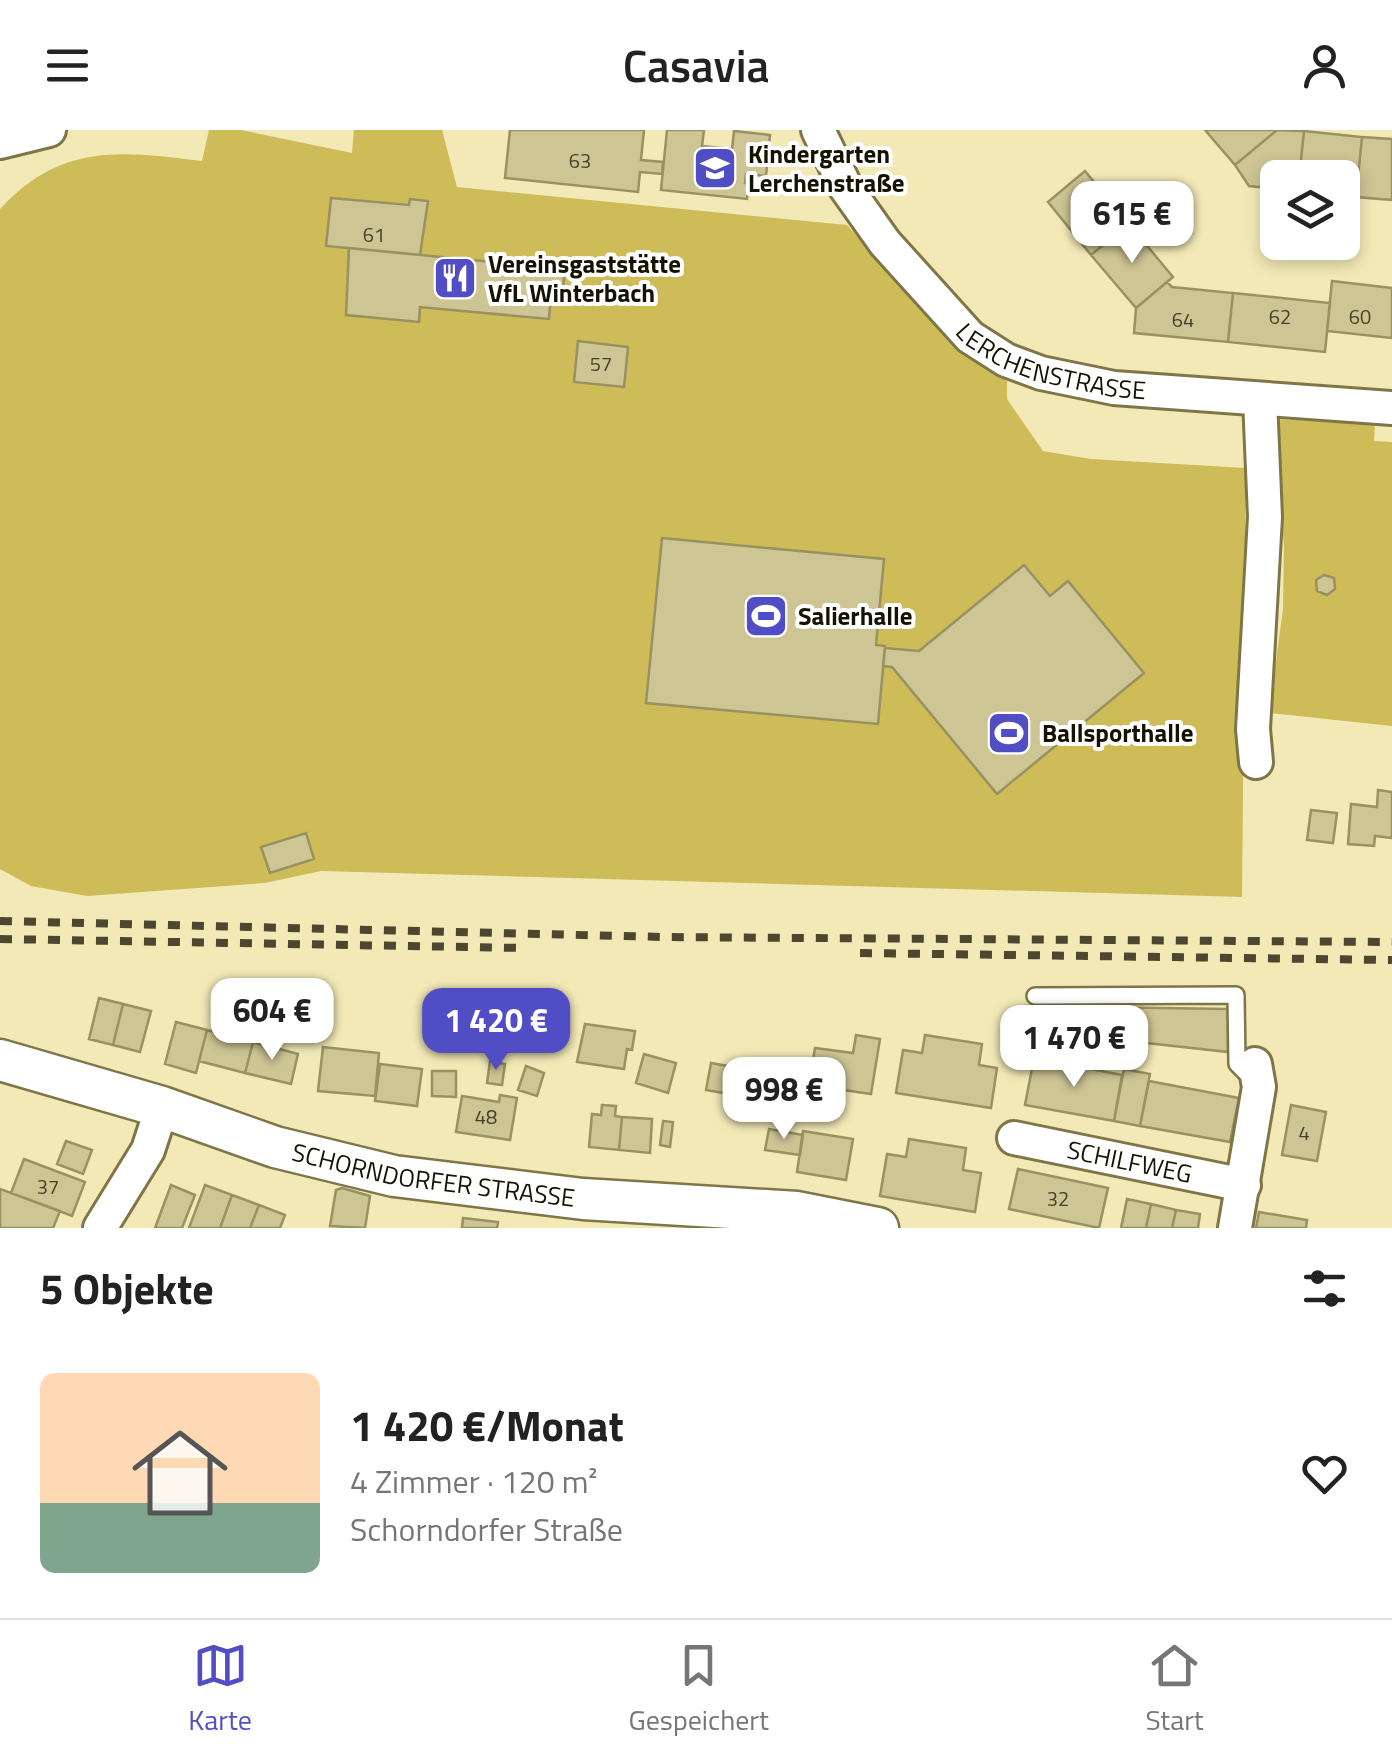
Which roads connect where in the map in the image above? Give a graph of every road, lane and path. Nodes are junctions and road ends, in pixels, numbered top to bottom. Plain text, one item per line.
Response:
1 (49, 130) edge
2 (818, 130) edge
3 (0, 142) edge
4 (1260, 399) junction
5 (1392, 408) edge
6 (1256, 762) dead end
7 (1036, 996) dead end
8 (0, 1060) edge
9 (1257, 1075) joint
10 (162, 1108) junction
11 (1014, 1138) dead end
12 (1244, 1185) junction
13 (796, 1220) edge
14 (100, 1228) edge
15 (878, 1228) edge
16 (1235, 1228) edge

1 - 3 street
2 - 4 street, LERCHENSTRASSE
4 - 5 street, LERCHENSTRASSE
4 - 6 street
7 - 9 lane
8 - 10 street, SCHORNDORFER STRASSE
9 - 12 street
10 - 13 street, SCHORNDORFER STRASSE
10 - 14 street
11 - 12 street, SCHILFWEG
12 - 16 street
13 - 15 street, SCHORNDORFER STRASSE

